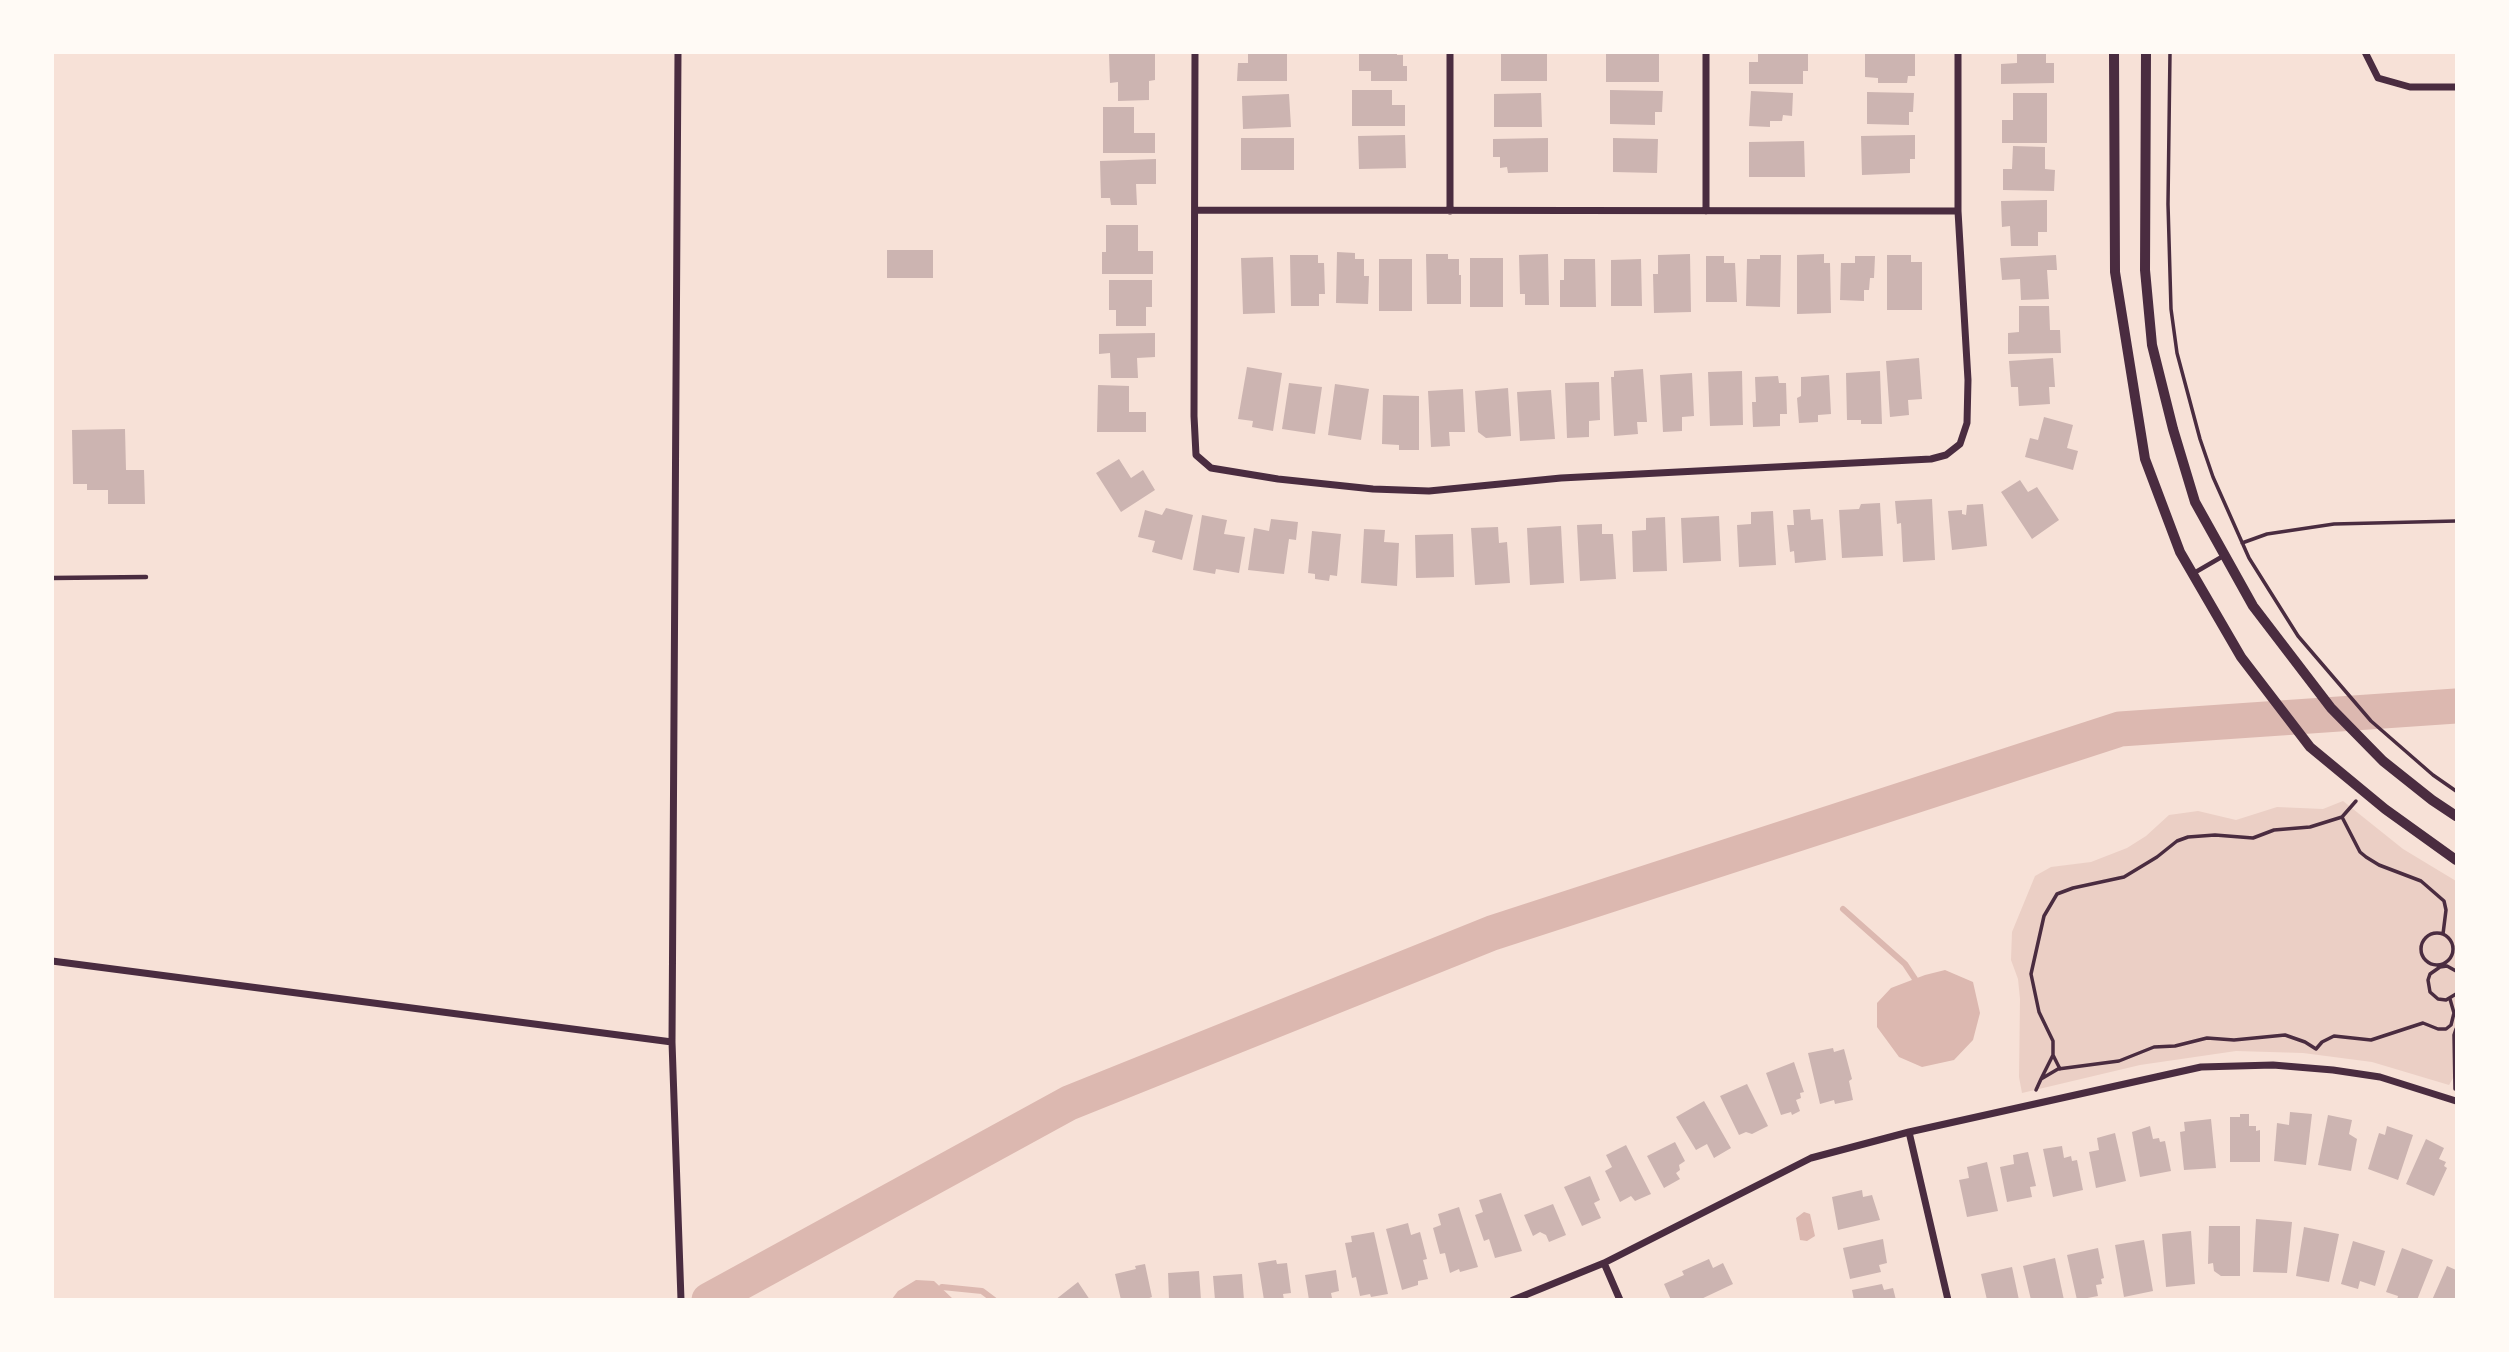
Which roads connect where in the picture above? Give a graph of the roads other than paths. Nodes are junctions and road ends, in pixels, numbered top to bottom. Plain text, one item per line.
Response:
1 (678, 52) edge
2 (1195, 52) edge
3 (1450, 52) edge
4 (1706, 52) edge
5 (1958, 52) edge
6 (2114, 52) edge
7 (2146, 52) edge
8 (2365, 52) edge
9 (2456, 87) edge
10 (1196, 211) junction
11 (1450, 211) junction
12 (1706, 211) junction
13 (1958, 211) junction
14 (2225, 555) junction
15 (2193, 574) junction
16 (146, 577) dead end
17 (52, 578) edge
18 (2456, 816) edge
19 (2456, 860) edge
20 (52, 961) edge
21 (672, 1042) junction
22 (2456, 1100) edge
23 (1909, 1132) junction
24 (1604, 1264) junction
25 (681, 1300) edge
26 (1513, 1300) edge
27 (1620, 1300) edge
28 (1948, 1300) edge

1 - 21 street
2 - 10 street
3 - 11 street
4 - 12 street
5 - 13 street
6 - 15 street
7 - 14 street
8 - 9 street
10 - 11 street
10 - 13 street
11 - 12 street
12 - 13 street
14 - 15 lane
14 - 18 street
15 - 19 street
16 - 17 lane
20 - 21 street
21 - 25 street
22 - 23 street
23 - 24 street
23 - 28 street
24 - 26 street
24 - 27 street

